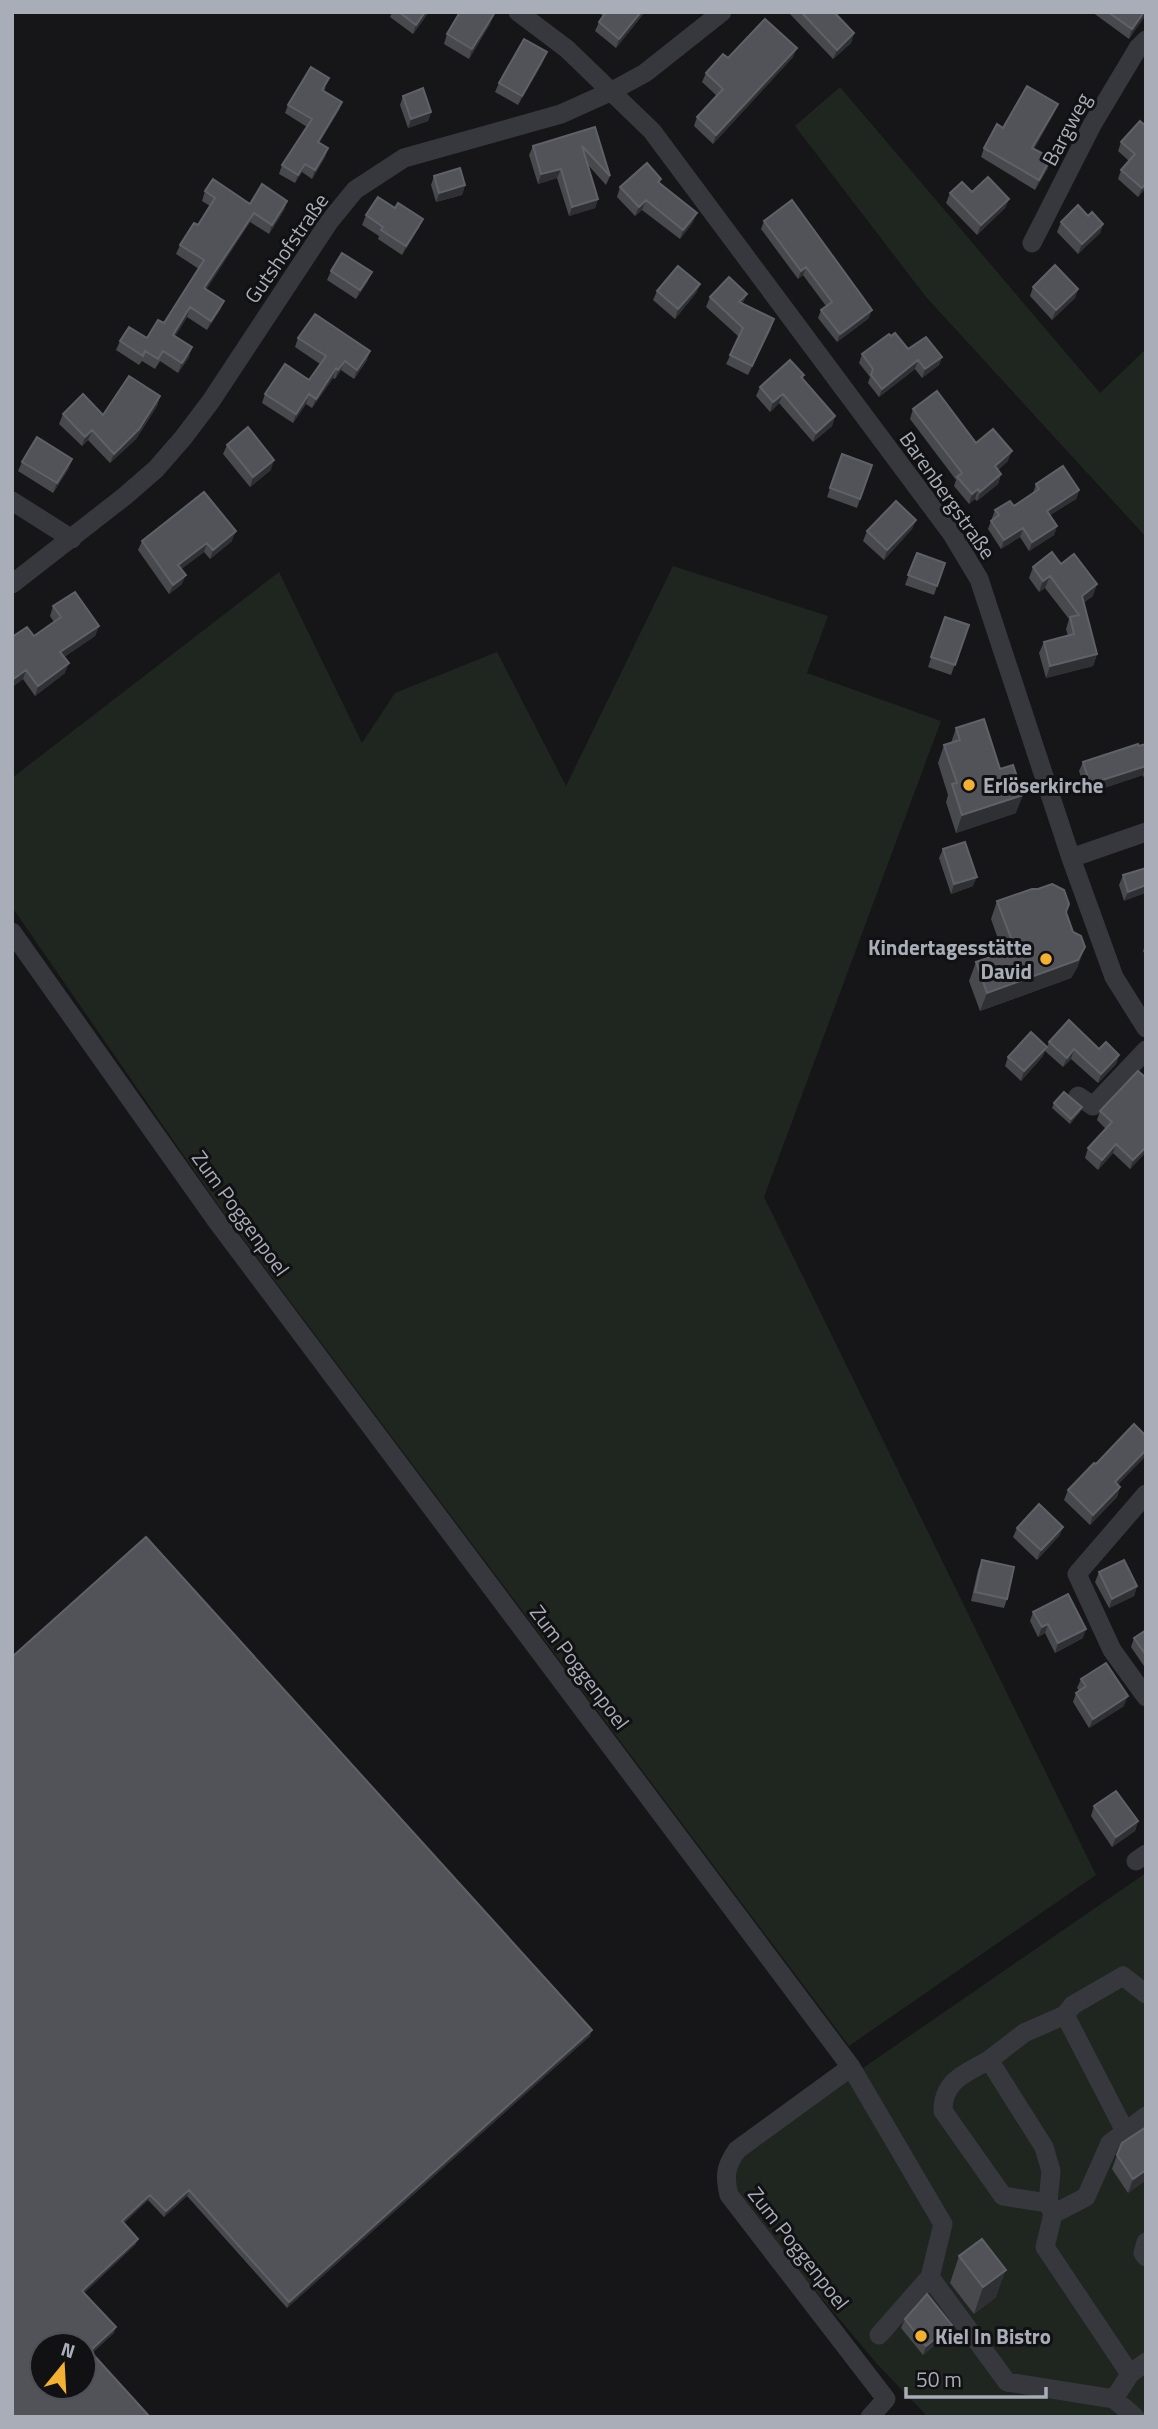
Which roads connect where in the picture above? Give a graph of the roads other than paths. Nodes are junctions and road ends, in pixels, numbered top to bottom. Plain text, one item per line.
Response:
1 (518, 12) edge
2 (722, 12) edge
3 (1146, 40) edge
4 (612, 91) junction
5 (1032, 243) dead end
6 (12, 501) edge
7 (72, 538) junction
8 (12, 584) edge
9 (1146, 832) edge
10 (1071, 858) junction
11 (12, 932) edge
12 (1146, 1028) edge
13 (1146, 1050) edge
14 (1078, 1096) dead end
15 (1146, 1494) edge
16 (1146, 1697) edge
17 (1146, 1994) edge
18 (1065, 2015) junction
19 (989, 2060) junction
20 (850, 2067) junction
21 (1146, 2116) edge
22 (1125, 2131) junction
23 (1051, 2209) junction
24 (1146, 2242) edge
25 (1146, 2257) edge
26 (930, 2277) junction
27 (879, 2335) dead end
28 (1138, 2368) edge
29 (1114, 2399) junction
30 (870, 2417) edge
31 (1136, 2417) edge

1 - 4 street, Barenbergstraße
2 - 4 street, Gutshofstraße
3 - 5 street, Bargweg
4 - 7 street, Gutshofstraße
4 - 10 street, Barenbergstraße
6 - 7 street
7 - 8 street, Gutshofstraße
9 - 10 street
10 - 12 street, Barenbergstraße
11 - 20 street, Zum Poggenpoel
13 - 14 street
15 - 16 street
17 - 18 street
18 - 19 street
18 - 22 street
19 - 23 street
19 - 23 street
20 - 26 street
20 - 30 street, Zum Poggenpoel
21 - 22 street
22 - 23 street
23 - 28 street
24 - 25 street
26 - 27 street
26 - 29 street
28 - 29 street
29 - 31 street

